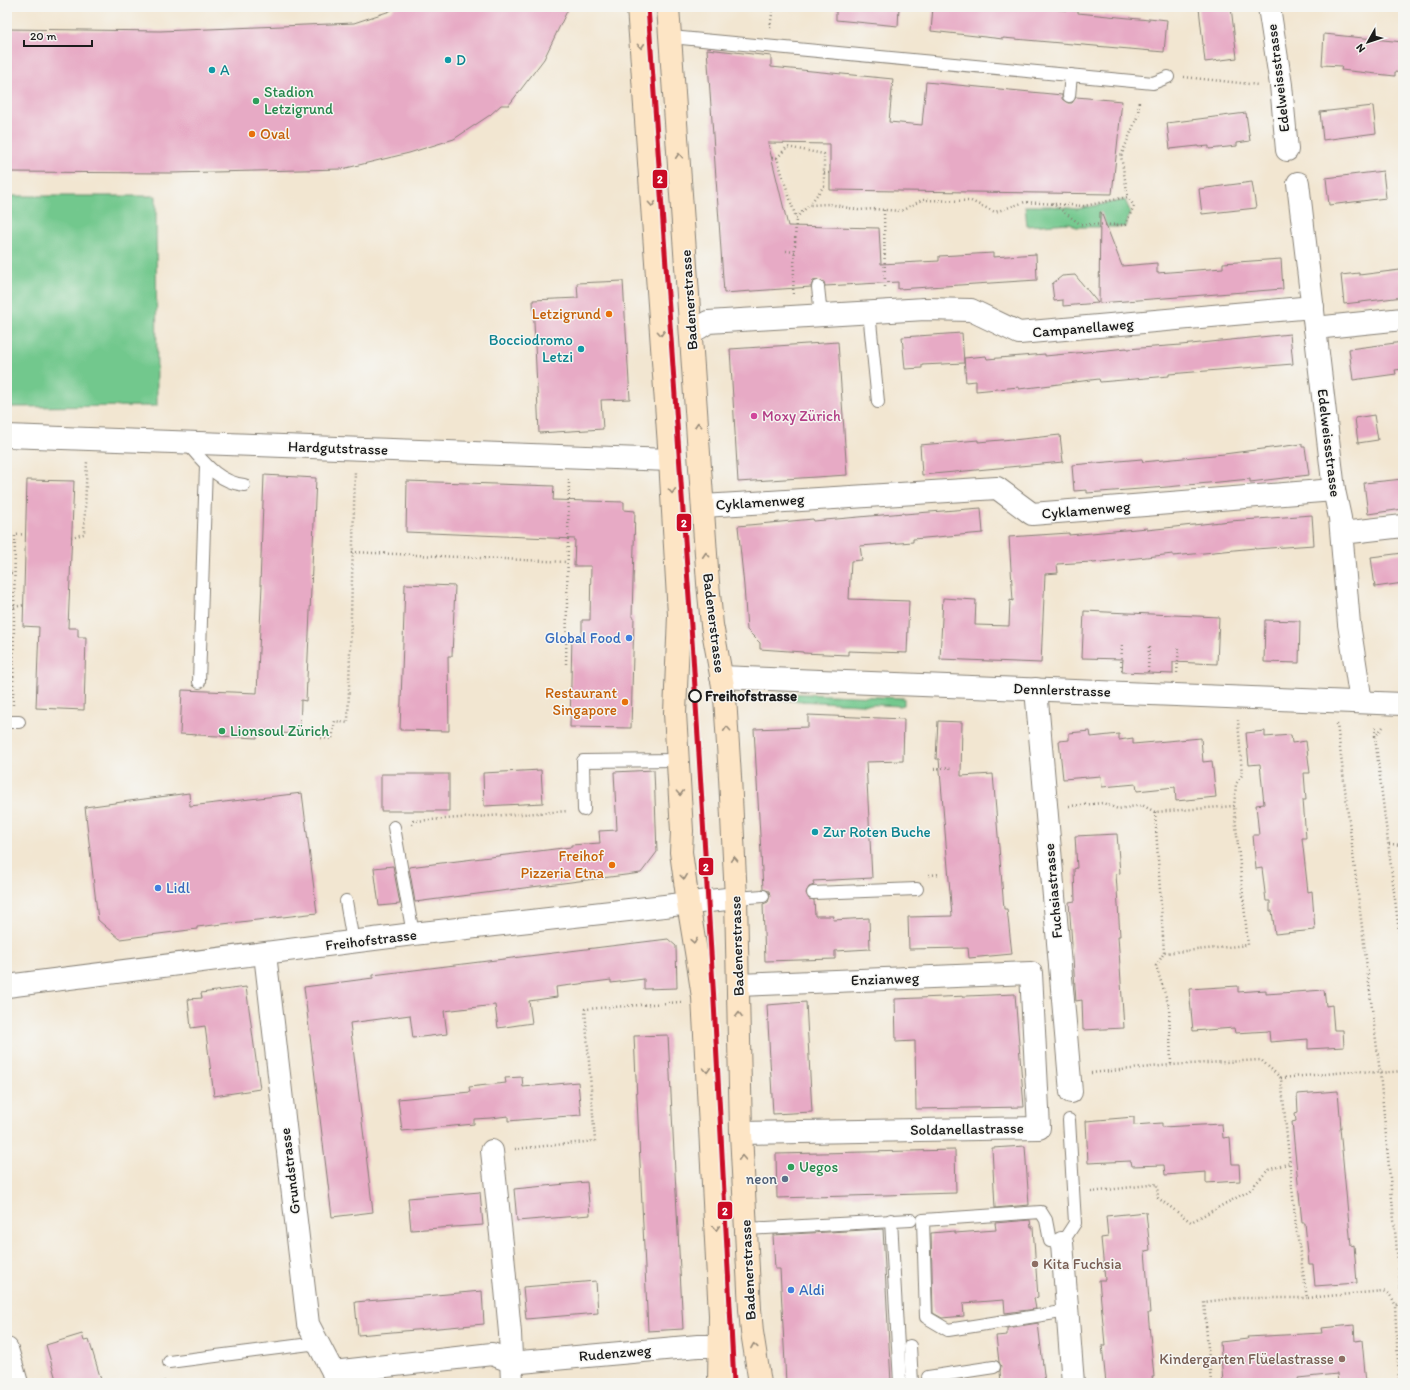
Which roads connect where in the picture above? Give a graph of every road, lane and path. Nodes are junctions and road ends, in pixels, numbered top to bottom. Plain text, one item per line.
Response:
1 (638, 7) edge
2 (668, 7) edge
3 (772, 7) edge
4 (1269, 7) edge
5 (762, 28) dead end
6 (671, 37) junction
7 (1071, 75) junction
8 (1168, 77) joint
9 (1140, 81) junction
10 (1281, 85) junction
11 (1069, 96) dead end
12 (1287, 150) dead end
13 (772, 158) dead end
14 (777, 158) junction
15 (824, 173) junction
16 (830, 173) dead end
17 (1298, 183) dead end
18 (1128, 197) junction
19 (1052, 203) junction
20 (809, 205) junction
21 (884, 210) junction
22 (796, 218) junction
23 (786, 251) dead end
24 (795, 252) junction
25 (818, 287) dead end
26 (1313, 306) junction
27 (877, 312) junction
28 (821, 315) junction
29 (792, 316) junction
30 (1403, 319) edge
31 (691, 328) junction
32 (1315, 328) junction
33 (878, 402) dead end
34 (7, 436) edge
35 (89, 439) junction
36 (186, 442) junction
37 (356, 449) junction
38 (569, 457) junction
39 (670, 460) junction
40 (206, 466) junction
41 (244, 485) dead end
42 (1334, 490) junction
43 (703, 506) junction
44 (1403, 526) edge
45 (1342, 533) junction
46 (25, 534) dead end
47 (71, 537) dead end
48 (352, 552) junction
49 (567, 562) junction
50 (7, 573) edge
51 (14, 573) junction
52 (24, 605) dead end
53 (14, 607) junction
54 (1122, 645) dead end
55 (1149, 646) dead end
56 (1179, 647) dead end
57 (566, 664) dead end
58 (1120, 672) dead end
59 (1148, 673) dead end
60 (1177, 674) dead end
61 (721, 677) junction
62 (199, 682) dead end
63 (1036, 689) junction
64 (1361, 702) junction
65 (1403, 704) edge
66 (1237, 715) dead end
67 (1337, 719) dead end
68 (1376, 721) dead end
69 (1387, 721) dead end
70 (13, 722) edge
71 (1375, 737) junction
72 (320, 738) dead end
73 (678, 760) junction
74 (934, 769) dead end
75 (950, 771) dead end
76 (1234, 806) junction
77 (1046, 808) junction
78 (584, 810) joint
79 (1155, 812) junction
80 (394, 827) dead end
81 (1389, 844) junction
82 (1403, 845) edge
83 (396, 846) junction
84 (917, 889) dead end
85 (813, 893) dead end
86 (763, 896) dead end
87 (736, 898) junction
88 (346, 901) dead end
89 (688, 903) junction
90 (412, 934) junction
91 (353, 942) junction
92 (1164, 953) junction
93 (265, 954) junction
94 (1403, 964) edge
95 (1031, 973) joint
96 (739, 985) junction
97 (7, 986) edge
98 (687, 1002) dead end
99 (1170, 1065) junction
100 (1403, 1072) edge
101 (1380, 1073) junction
102 (1281, 1078) junction
103 (1070, 1084) joint
104 (1069, 1120) dead end
105 (741, 1133) junction
106 (492, 1151) joint
107 (1290, 1163) junction
108 (1074, 1194) junction
109 (891, 1220) junction
110 (912, 1220) dead end
111 (746, 1229) junction
112 (1062, 1243) junction
113 (1307, 1298) junction
114 (1394, 1305) junction
115 (1068, 1311) junction
116 (318, 1343) junction
117 (721, 1346) junction
118 (910, 1346) dead end
119 (7, 1349) edge
120 (510, 1361) junction
121 (169, 1362) dead end
122 (994, 1366) dead end
123 (334, 1377) edge
124 (17, 1383) edge
125 (512, 1383) edge
126 (719, 1383) edge
127 (760, 1383) edge
128 (900, 1383) edge
129 (912, 1383) edge
130 (929, 1383) edge
131 (1074, 1383) edge
132 (1211, 1383) edge
133 (1398, 1383) edge

1 -> 39 street, Badenerstrasse
2 - 6 street, Badenerstrasse
3 - 5 path
4 - 10 street, Edelweissstrasse
6 - 7 lane
31 -> 6 street, Badenerstrasse
7 - 9 lane
7 - 11 lane
8 - 9 lane
8 - 10 path
9 - 18 path
10 - 12 street, Edelweissstrasse
13 - 14 path
14 - 15 path
14 - 22 path
15 - 16 path
15 - 20 path
17 - 26 street, Edelweissstrasse
18 - 19 path
18 - 19 path
19 - 21 path
20 - 21 path
20 - 22 path
21 - 27 path
22 - 24 path
23 - 24 path
24 - 29 path
25 - 28 lane
26 - 27 street, Campanellaweg
26 - 32 street, Edelweissstrasse
27 - 28 street, Campanellaweg
27 - 33 lane
28 - 29 street, Campanellaweg
29 - 31 street, Campanellaweg
30 - 32 street
43 -> 31 street, Badenerstrasse
32 - 42 street, Edelweissstrasse
34 - 35 street, Hardgutstrasse
35 - 36 street, Hardgutstrasse
35 - 47 path
36 - 37 street, Hardgutstrasse
36 - 40 lane
37 - 38 street, Hardgutstrasse
37 - 48 path
38 - 39 street, Hardgutstrasse
38 - 49 path
39 -> 73 street, Badenerstrasse
40 - 41 lane
40 - 62 lane
42 - 43 street, Cyklamenweg
42 - 45 street, Edelweissstrasse
61 -> 43 street, Badenerstrasse
44 - 45 street
45 - 64 street, Edelweissstrasse
46 - 51 path
48 - 49 path
48 - 72 path
49 - 57 path
50 - 51 path
51 - 53 path
52 - 53 path
53 - 70 path
54 - 58 path
55 - 59 path
56 - 60 path
61 - 63 street, Dennlerstrasse
87 -> 61 street, Badenerstrasse
63 - 64 street, Dennlerstrasse
63 - 77 street, Fuchsiastrasse
64 - 65 street, Dennlerstrasse
66 - 76 path
67 - 101 path
68 - 71 path
69 - 71 path
71 - 81 path
73 - 78 lane
73 -> 89 street, Badenerstrasse
74 - 75 path
76 - 79 path
76 - 92 path
77 - 79 path
77 - 103 street, Fuchsiastrasse
78 - 83 path
79 - 92 path
80 - 83 lane
81 - 82 path
81 - 94 path
83 - 90 lane
84 - 85 lane
86 - 87 lane
87 - 89 street, Freihofstrasse
87 - 96 street, Badenerstrasse
88 - 91 lane
89 - 90 street, Freihofstrasse
89 -> 117 street, Badenerstrasse
90 - 91 street, Freihofstrasse
91 - 93 street, Freihofstrasse
92 - 99 path
93 - 97 street, Freihofstrasse
93 - 116 street, Grundstrasse
95 - 96 street, Enzianweg
95 - 105 street, Soldanellastrasse
105 -> 96 street, Badenerstrasse
98 - 106 path
99 - 102 path
99 - 103 path
100 - 101 path
101 - 102 path
101 - 114 path
102 - 107 path
104 - 108 lane
111 -> 105 street, Badenerstrasse
106 - 120 street
107 - 108 path
107 - 113 path
108 - 112 lane
109 - 110 lane
109 - 111 lane
109 - 128 lane
127 -> 111 street, Badenerstrasse
112 - 115 street
112 - 115 lane
113 - 114 path
113 - 132 path
114 - 133 path
115 - 131 street
116 - 121 lane
116 - 123 street, Grundstrasse
117 - 120 street, Rudenzweg
117 - 126 street, Badenerstrasse
118 - 129 lane
119 - 124 street
120 - 123 street, Rudenzweg
120 - 125 street
122 - 130 lane

